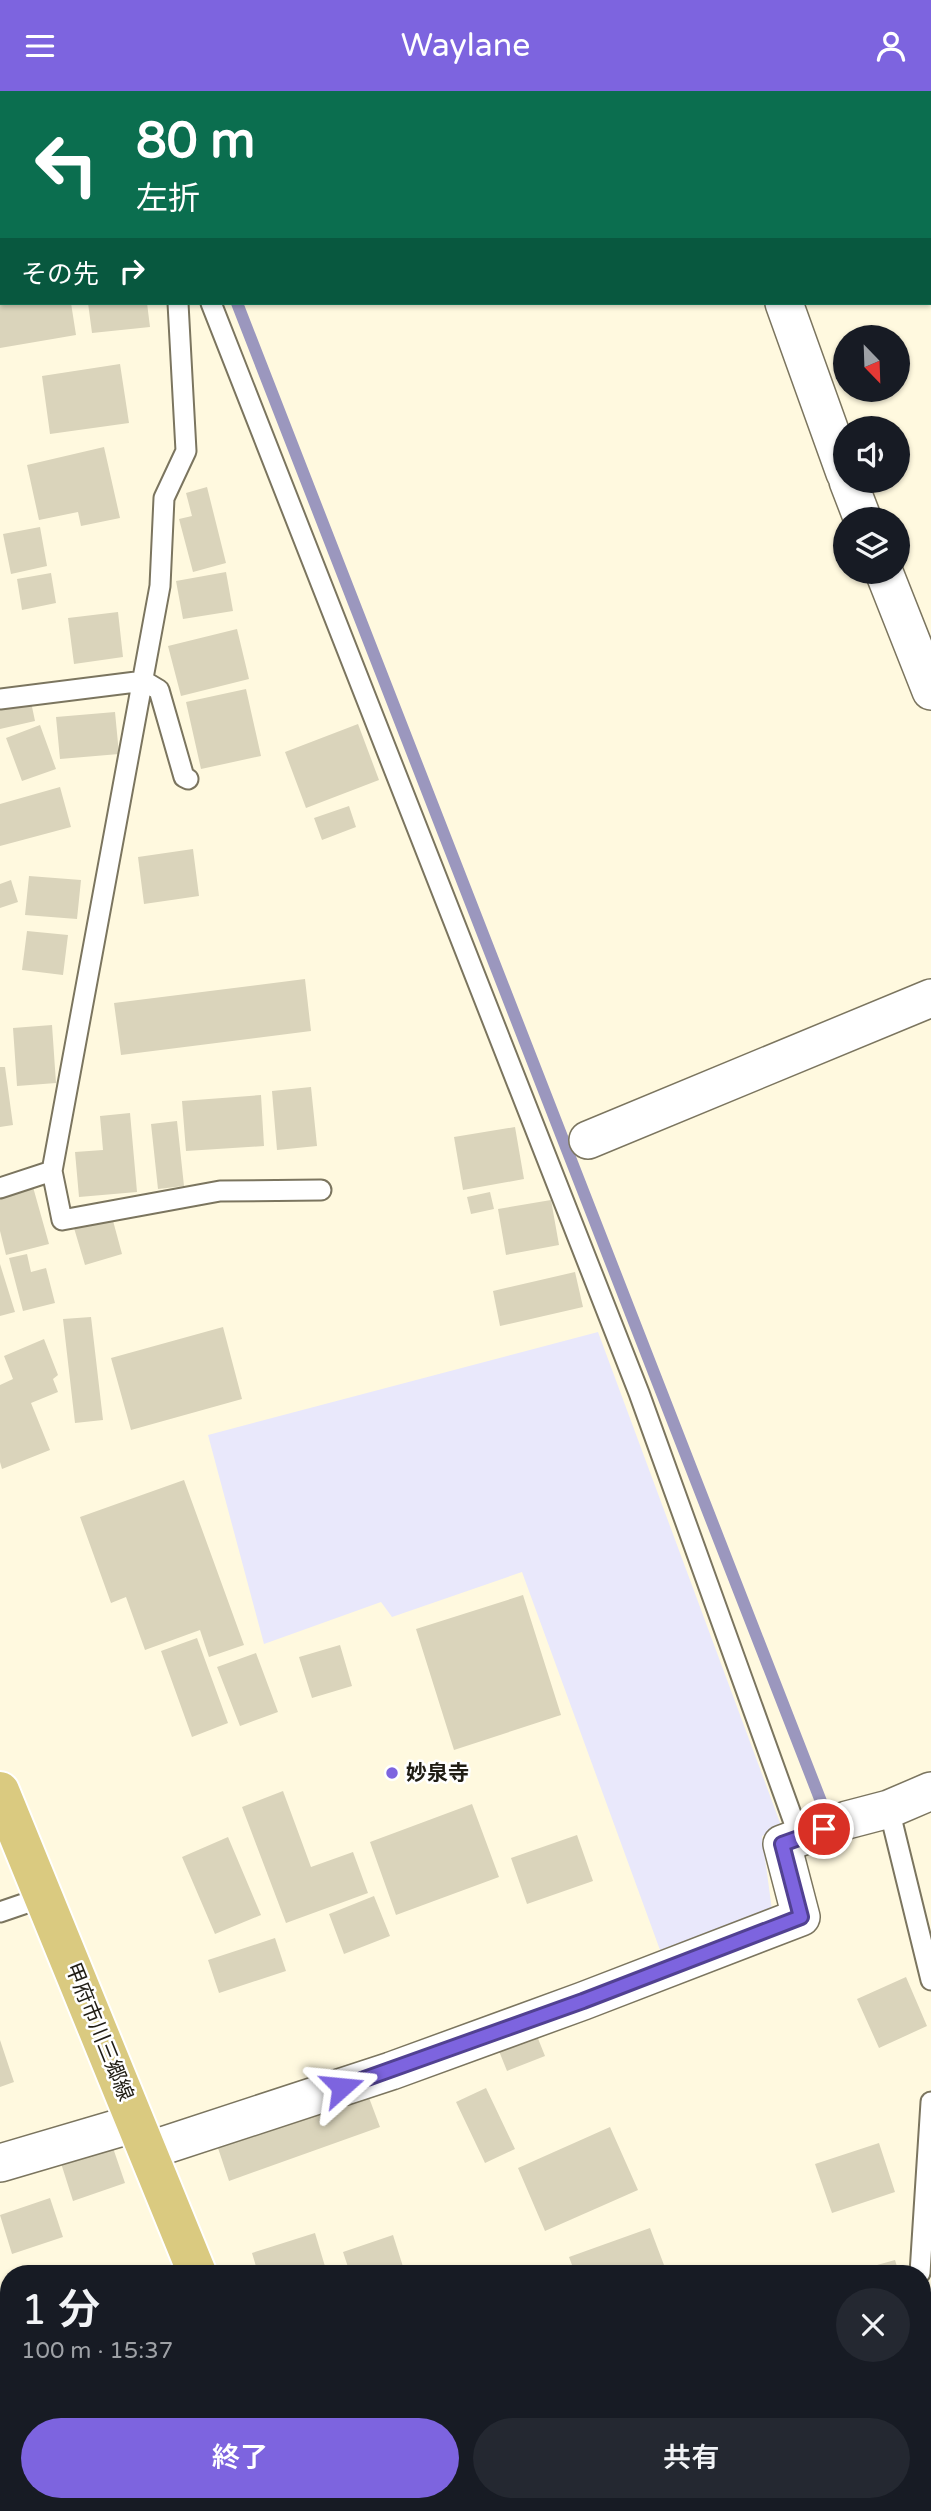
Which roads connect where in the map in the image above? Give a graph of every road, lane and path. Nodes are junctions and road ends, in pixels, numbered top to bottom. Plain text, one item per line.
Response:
1 (178, 305) edge
2 (212, 305) edge
3 (785, 305) edge
4 (833, 440) edge
5 (889, 584) edge
6 (144, 681) junction
7 (931, 691) edge
8 (0, 699) edge
9 (188, 779) dead end
10 (931, 998) edge
11 (589, 1140) dead end
12 (52, 1171) junction
13 (0, 1188) edge
14 (321, 1190) dead end
15 (0, 1791) edge
16 (931, 1791) edge
17 (889, 1809) junction
18 (800, 1839) junction
19 (44, 1897) junction
20 (0, 1912) edge
21 (931, 1980) edge
22 (931, 2102) edge
23 (142, 2137) junction
24 (0, 2163) edge
25 (194, 2265) edge
26 (921, 2265) edge

1 - 6 lane
2 - 18 lane
3 - 4 street
5 - 7 street
6 - 8 lane
6 - 9 lane
6 - 12 lane
10 - 11 street
12 - 13 lane
12 - 14 lane
15 - 19 main road, 甲府市川三郷線
16 - 17 street
17 - 18 street
17 - 21 lane
18 - 23 street
19 - 20 lane
19 - 23 main road, 甲府市川三郷線
22 - 26 lane
23 - 24 street
23 - 25 main road, 甲府市川三郷線

